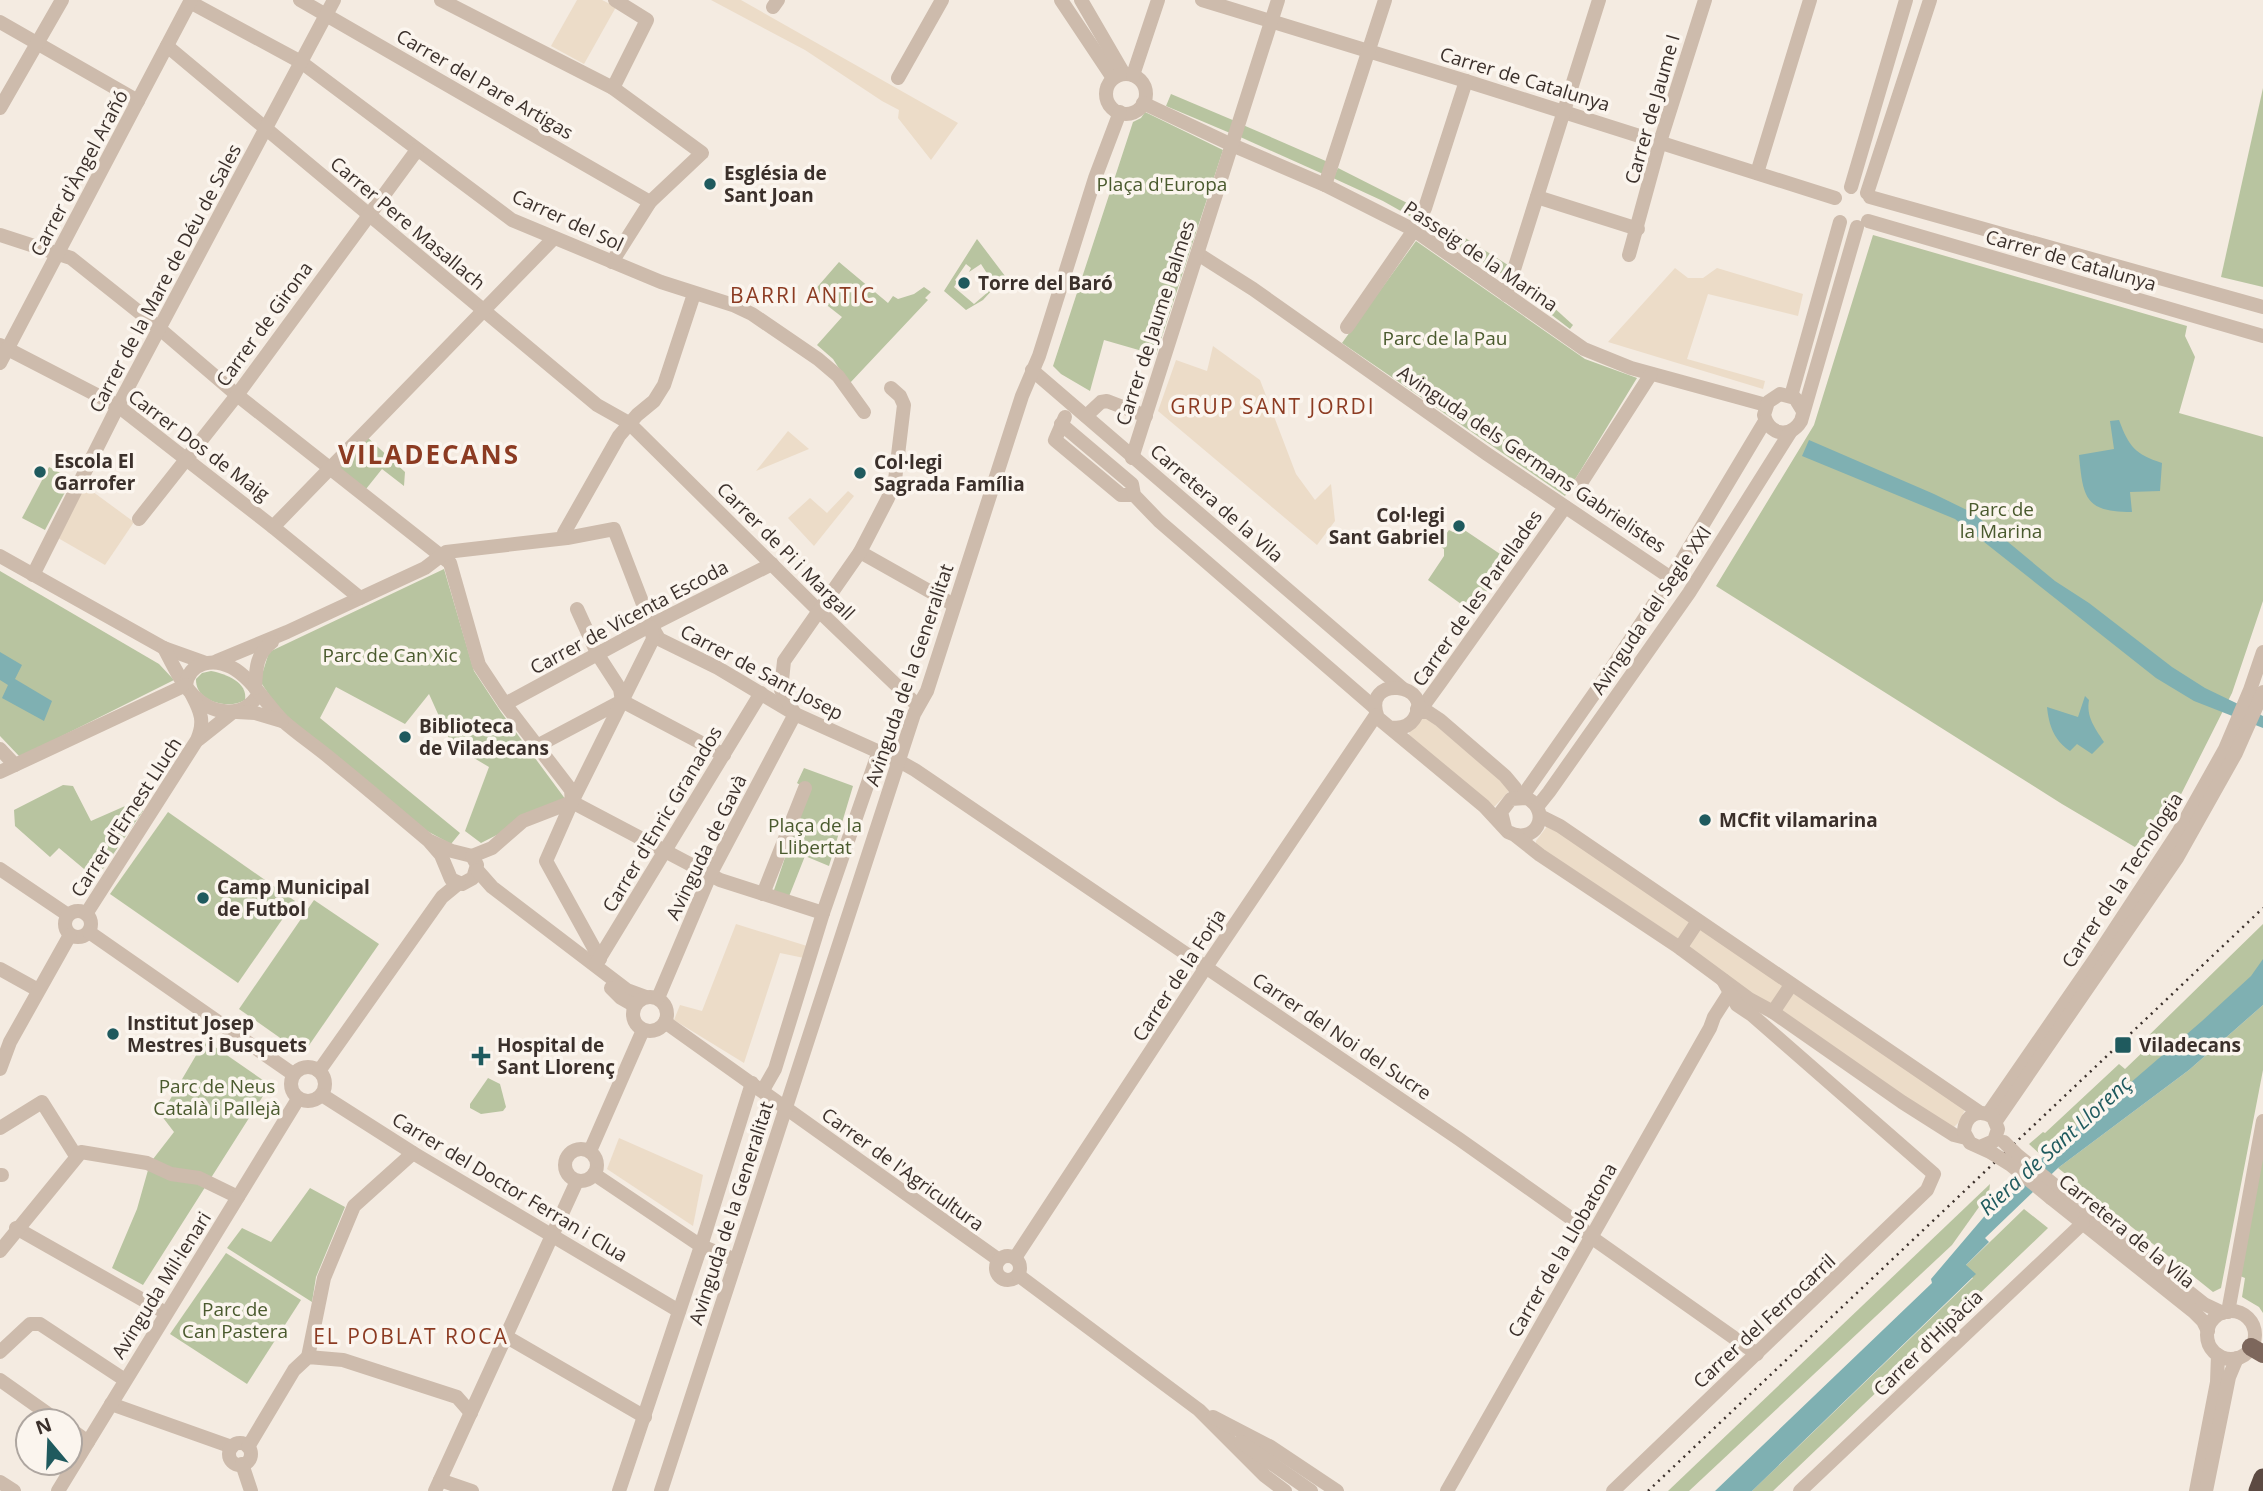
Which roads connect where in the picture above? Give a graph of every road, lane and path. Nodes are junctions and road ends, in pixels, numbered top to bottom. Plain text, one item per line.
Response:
1 (62, 0) edge
2 (300, 0) edge
3 (334, 0) edge
4 (440, 0) edge
5 (615, 0) edge
6 (942, 0) edge
7 (1061, 0) edge
8 (1080, 0) edge
9 (1158, 0) edge
10 (1202, 0) edge
11 (1278, 0) edge
12 (1385, 0) edge
13 (1599, 0) edge
14 (1705, 0) edge
15 (1810, 0) edge
16 (1930, 0) edge
17 (190, 1) edge
18 (1904, 1) edge
19 (327, 15) junction
20 (1271, 21) junction
21 (0, 22) edge
22 (37, 43) junction
23 (167, 46) junction
24 (1368, 51) junction
25 (301, 62) junction
26 (1123, 76) junction
27 (898, 78) dead end
28 (1466, 81) junction
29 (613, 88) junction
30 (138, 101) junction
31 (1143, 103) junction
32 (0, 108) edge
33 (1119, 112) junction
34 (1565, 112) junction
35 (265, 129) junction
36 (1660, 142) junction
37 (1231, 145) junction
38 (417, 150) junction
39 (1757, 173) junction
40 (1325, 185) junction
41 (1851, 187) junction
42 (1868, 195) junction
43 (1538, 197) junction
44 (1835, 198) junction
45 (650, 202) junction
46 (368, 215) junction
47 (1840, 222) junction
48 (1862, 224) junction
49 (1638, 229) junction
50 (1414, 230) junction
51 (0, 235) edge
52 (554, 238) junction
53 (57, 254) junction
54 (1198, 254) junction
55 (1629, 256) dead end
56 (612, 262) junction
57 (694, 294) junction
58 (1506, 295) junction
59 (2263, 307) edge
60 (482, 310) junction
61 (1347, 327) dead end
62 (160, 330) junction
63 (2263, 336) edge
64 (4, 347) edge
65 (0, 363) edge
66 (1032, 370) junction
67 (1651, 373) junction
68 (891, 388) dead end
69 (237, 395) junction
70 (1791, 396) junction
71 (1070, 403) junction
72 (1766, 405) junction
73 (118, 406) junction
74 (1803, 411) junction
75 (864, 412) dead end
76 (1086, 416) junction
77 (1146, 416) junction
78 (1765, 421) junction
79 (629, 424) junction
80 (1062, 424) junction
81 (1791, 431) junction
82 (1132, 458) junction
83 (186, 459) junction
84 (329, 469) junction
85 (1581, 483) dead end
86 (1134, 495) junction
87 (1565, 507) junction
88 (139, 519) dead end
89 (273, 527) junction
90 (566, 536) junction
91 (860, 552) junction
92 (440, 555) junction
93 (0, 556) edge
94 (772, 564) junction
95 (33, 575) junction
96 (1671, 578) junction
97 (360, 598) junction
98 (954, 605) junction
99 (577, 609) dead end
100 (818, 611) junction
101 (650, 625) junction
102 (287, 632) junction
103 (164, 649) junction
104 (2263, 652) edge
105 (598, 655) junction
106 (212, 662) junction
107 (1375, 666) junction
108 (1402, 688) junction
109 (189, 690) junction
110 (256, 691) junction
111 (1382, 692) junction
112 (761, 693) junction
113 (2258, 693) edge
114 (622, 701) junction
115 (505, 704) junction
116 (917, 705) junction
117 (1417, 710) junction
118 (1376, 711) junction
119 (233, 712) junction
120 (795, 714) junction
121 (284, 721) junction
122 (1389, 727) junction
123 (197, 740) junction
124 (537, 746) junction
125 (0, 749) edge
126 (879, 751) junction
127 (724, 755) junction
128 (900, 761) junction
129 (15, 765) junction
130 (0, 772) edge
131 (805, 788) dead end
132 (1520, 798) junction
133 (572, 802) junction
134 (1538, 812) junction
135 (1510, 832) junction
136 (428, 840) junction
137 (667, 850) junction
138 (466, 854) junction
139 (0, 869) edge
140 (477, 870) junction
141 (711, 873) junction
142 (454, 877) junction
143 (763, 894) junction
144 (823, 913) junction
145 (86, 914) junction
146 (68, 915) junction
147 (1698, 921) junction
148 (89, 932) junction
149 (70, 934) junction
150 (1680, 948) junction
151 (598, 962) junction
152 (1206, 967) junction
153 (0, 969) edge
154 (1791, 985) junction
155 (38, 990) junction
156 (1735, 994) junction
157 (646, 1000) junction
158 (1773, 1012) junction
159 (665, 1022) junction
160 (643, 1030) junction
161 (0, 1069) edge
162 (319, 1071) junction
163 (293, 1074) junction
164 (757, 1086) junction
165 (322, 1094) junction
166 (298, 1099) junction
167 (785, 1108) junction
168 (2263, 1121) edge
169 (1993, 1125) junction
170 (0, 1128) edge
171 (1966, 1138) junction
172 (1986, 1150) junction
173 (590, 1151) junction
174 (413, 1153) junction
175 (76, 1156) junction
176 (594, 1174) junction
177 (577, 1181) junction
178 (2055, 1193) junction
179 (237, 1197) junction
180 (2083, 1223) junction
181 (16, 1228) junction
182 (553, 1235) junction
183 (1591, 1237) junction
184 (701, 1246) junction
185 (0, 1251) edge
186 (1015, 1258) junction
187 (736, 1260) junction
188 (999, 1260) junction
189 (1018, 1275) junction
190 (679, 1311) junction
191 (2225, 1312) junction
192 (166, 1313) junction
193 (2208, 1331) junction
194 (507, 1337) junction
195 (0, 1352) edge
196 (1757, 1353) junction
197 (2251, 1353) edge
198 (2218, 1355) junction
199 (308, 1357) junction
200 (0, 1380) edge
201 (125, 1380) junction
202 (481, 1390) junction
203 (457, 1397) junction
204 (111, 1404) junction
205 (38, 1407) edge
206 (1199, 1410) junction
207 (471, 1413) junction
208 (645, 1417) junction
209 (1216, 1426) junction
210 (84, 1439) edge
211 (88, 1442) junction
212 (232, 1447) junction
213 (248, 1447) junction
214 (242, 1464) junction
215 (2263, 1478) edge
216 (0, 1482) edge
217 (438, 1486) edge
218 (2261, 1490) edge
219 (14, 1491) edge
220 (58, 1491) edge
221 (251, 1491) edge
222 (471, 1491) edge
223 (619, 1491) edge
224 (661, 1491) edge
225 (1285, 1491) edge
226 (1311, 1491) edge
227 (1336, 1491) edge
228 (1447, 1491) edge
229 (1613, 1491) edge
230 (1800, 1491) edge
231 (2196, 1491) edge
232 (2206, 1491) edge

1 - 22 street
2 - 19 street, Carrer del Pare Artigas
3 - 19 street, Carrer de la Mare de Déu de Sales
4 - 29 street
5 - 29 street
6 - 27 street
7 - 26 street
8 - 26 street
9 - 26 street
10 - 20 street, Carrer de Catalunya
11 - 20 street, Carrer de Jaume Balmes
12 - 24 street
13 - 34 street
14 - 36 street, Carrer de Jaume I
15 - 39 street
16 - 42 street
17 - 23 street, Carrer d'Àngel Arañó
17 - 25 street, Carrer del Sol
18 - 41 street
19 - 25 street, Carrer de la Mare de Déu de Sales
19 - 45 street, Carrer del Pare Artigas
20 - 24 street, Carrer de Catalunya
20 - 37 street, Carrer de Jaume Balmes
21 - 22 street
22 - 30 street
22 - 32 street
23 - 30 street, Carrer d'Àngel Arañó
23 - 35 street, Carrer Pere Masallach
24 - 28 street, Carrer de Catalunya
24 - 40 street
25 - 35 street, Carrer de la Mare de Déu de Sales
25 - 38 street, Carrer del Sol
26 - 31 street
26 - 33 street
28 - 34 street, Carrer de Catalunya
28 - 50 street
29 - 45 street
30 - 53 street, Carrer d'Àngel Arañó
31 - 33 street
31 - 37 street, Passeig de la Marina
33 - 66 street, Avinguda de la Generalitat
34 - 36 street, Carrer de Catalunya
34 - 43 street
35 - 46 street, Carrer Pere Masallach
35 - 62 street, Carrer de la Mare de Déu de Sales
36 - 39 street, Carrer de Catalunya
36 - 49 street, Carrer de Jaume I
37 - 40 street, Passeig de la Marina
37 - 54 street, Carrer de Jaume Balmes
38 - 46 street, Carrer de Girona
38 - 52 street, Carrer del Sol
39 - 44 street, Carrer de Catalunya
40 - 50 street, Passeig de la Marina
41 - 42 street
41 - 44 street
42 - 48 street
42 - 59 street, Carrer de Catalunya
43 - 49 street
43 - 58 street
44 - 47 street
45 - 56 street
46 - 60 street, Carrer Pere Masallach
46 - 69 street, Carrer de Girona
47 - 48 street
47 - 70 street
48 - 63 street, Carrer de Catalunya
48 - 74 street
49 - 55 street, Carrer de Jaume I
50 - 58 street, Passeig de la Marina
50 - 61 street
51 - 53 street
52 - 56 street, Carrer del Sol
52 - 60 street
53 - 62 street
53 - 64 street, Carrer d'Àngel Arañó
54 - 77 street, Carrer de Jaume Balmes
54 - 87 street, Avinguda dels Germans Gabrielistes
56 - 57 street, Carrer del Sol
57 - 75 street, Carrer del Sol
57 - 79 street
58 - 67 street, Passeig de la Marina
60 - 79 street, Carrer Pere Masallach
60 - 84 street
62 - 69 street
62 - 73 street, Carrer de la Mare de Déu de Sales
64 - 65 street, Carrer d'Àngel Arañó
64 - 73 street, Carrer Dos de Maig
66 - 71 street, Carretera de la Vila
66 - 98 street, Avinguda de la Generalitat
67 - 72 street, Passeig de la Marina
67 - 85 street
68 - 91 street
69 - 83 street, Carrer de Girona
69 - 84 street
70 - 72 street
70 - 74 street
71 - 76 street, Carretera de la Vila
71 - 80 street
72 - 78 street
73 - 83 street, Carrer Dos de Maig
73 - 95 street, Carrer de la Mare de Déu de Sales
74 - 81 street
76 - 77 street
76 - 82 street, Carretera de la Vila
77 - 82 street, Carrer de Jaume Balmes
78 - 81 street
78 - 96 street, Avinguda del Segle XXI
79 - 90 street
79 - 94 street, Carrer de Pi i Margall
80 - 86 street
80 - 86 street
81 - 134 street, Avinguda del Segle XXI
82 - 107 street, Carretera de la Vila
83 - 88 street, Carrer de Girona
83 - 89 street, Carrer Dos de Maig
84 - 89 street
84 - 92 street
86 - 118 street
87 - 96 street, Avinguda dels Germans Gabrielistes
87 - 117 street, Carrer de les Parellades
89 - 97 street, Carrer Dos de Maig
90 - 92 street
90 - 101 street, Carrer de Sant Josep
91 - 98 street
91 - 100 street
92 - 97 street
92 - 115 street
93 - 95 street
94 - 100 street, Carrer de Pi i Margall
94 - 101 street, Carrer de Vicenta Escoda
95 - 103 street
96 - 132 street, Avinguda del Segle XXI
97 - 102 street
98 - 116 street, Avinguda de la Generalitat
99 - 105 street
100 - 116 street, Carrer de Pi i Margall
100 - 120 street
101 - 105 street, Carrer de Vicenta Escoda
101 - 112 street, Carrer de Sant Josep
101 - 114 street
102 - 106 street
102 - 110 street
103 - 106 street
103 - 109 street, Carrer d'Ernest Lluch
104 - 113 street, Carrer de la Tecnologia
105 - 114 street
105 - 115 street, Carrer de Vicenta Escoda
106 - 109 street
106 - 110 street
107 - 108 street, Carretera de la Vila
107 - 111 street
108 - 111 street
108 - 117 street
109 - 119 street
109 - 123 street, Carrer d'Ernest Lluch
109 - 129 street
110 - 119 street
110 - 121 street
111 - 118 street
112 - 120 street, Carrer de Sant Josep
112 - 127 street, Carrer d'Enric Granados
113 - 169 street, Carrer de la Tecnologia
114 - 124 street
114 - 127 street
114 - 133 street
115 - 124 street
116 - 128 street, Avinguda de la Generalitat
117 - 122 street
117 - 132 street
118 - 122 street
118 - 152 street, Carrer de la Forja
119 - 121 street
119 - 123 street, Carrer d'Ernest Lluch
120 - 126 street, Carrer de Sant Josep
120 - 141 street, Avinguda de Gavà
121 - 136 street
122 - 135 street
123 - 145 street, Carrer d'Ernest Lluch
124 - 133 street
125 - 129 street
126 - 128 street, Carrer de Sant Josep
126 - 144 street
127 - 137 street, Carrer d'Enric Granados
128 - 152 street, Carrer del Noi del Sucre
128 - 167 street, Avinguda de la Generalitat
129 - 130 street
131 - 143 street
132 - 134 street
132 - 135 street
133 - 137 street
133 - 138 street
133 - 151 street
134 - 135 street
134 - 147 street, Carretera de la Vila
135 - 150 street
136 - 138 street
136 - 142 street
137 - 141 street
137 - 151 street, Carrer d'Enric Granados
138 - 140 street
138 - 142 street
139 - 146 street
140 - 142 street
140 - 151 street
141 - 143 street
141 - 157 street, Avinguda de Gavà
142 - 157 street
142 - 162 street
143 - 144 street
144 - 164 street
145 - 146 street
145 - 148 street
146 - 149 street
147 - 150 street
147 - 154 street, Carretera de la Vila
148 - 149 street
148 - 163 street
149 - 155 street
150 - 156 street
151 - 157 street
152 - 183 street, Carrer del Noi del Sucre
152 - 186 street, Carrer de la Forja
153 - 155 street
154 - 158 street
154 - 169 street, Carretera de la Vila
155 - 161 street
156 - 158 street
156 - 183 street, Carrer de la Llobatona
156 - 196 street, Carrer del Ferrocarril
157 - 159 street
157 - 160 street
158 - 171 street
159 - 160 street
159 - 164 street, Carrer de l'Agricultura
160 - 173 street
162 - 163 street
162 - 165 street
163 - 166 street
164 - 167 street, Carrer de l'Agricultura
164 - 184 street
165 - 166 street
165 - 174 street, Carrer del Doctor Ferran i Clua
166 - 179 street, Avinguda Mil·lenari
167 - 187 street, Avinguda de la Generalitat
167 - 188 street, Carrer de l'Agricultura
168 - 191 street
169 - 171 street
169 - 172 street
169 - 178 street, Carretera de la Vila, bridge
170 - 175 street
171 - 172 street, Carretera de la Vila
172 - 178 street, Carretera de la Vila, bridge
173 - 176 street
173 - 177 street
174 - 182 street, Carrer del Doctor Ferran i Clua
174 - 199 street
175 - 179 street
175 - 181 street
176 - 177 street
176 - 184 street
177 - 182 street
178 - 180 street, Carretera de la Vila
178 - 191 street, Carretera de la Vila
179 - 192 street, Avinguda Mil·lenari
180 - 193 street, Carretera de la Vila
180 - 230 street, Carrer d'Hipàcia
181 - 185 street
181 - 192 street
182 - 190 street, Carrer del Doctor Ferran i Clua
182 - 194 street
183 - 196 street, Carrer del Noi del Sucre
183 - 228 street, Carrer de la Llobatona
184 - 187 street
184 - 190 street
186 - 188 street
186 - 189 street
187 - 224 street, Avinguda de la Generalitat
188 - 189 street
189 - 206 street
190 - 208 street
191 - 193 street
191 - 197 street
192 - 201 street, Avinguda Mil·lenari
193 - 198 street
194 - 202 street
194 - 208 street
195 - 201 street
196 - 229 street, Carrer del Ferrocarril
197 - 198 street
197 - 232 street
198 - 231 street
199 - 203 street
199 - 213 street
200 - 205 street
201 - 204 street, Avinguda Mil·lenari
202 - 203 street
202 - 207 street
203 - 207 street
204 - 211 street, Avinguda Mil·lenari
204 - 212 street
206 - 209 street
206 - 227 street
207 - 217 street
208 - 223 street
209 - 225 street
209 - 226 street
210 - 211 street
211 - 220 street, Avinguda Mil·lenari
212 - 213 street
212 - 214 street
213 - 214 street
214 - 221 street
215 - 218 highway
216 - 219 street
217 - 222 street

